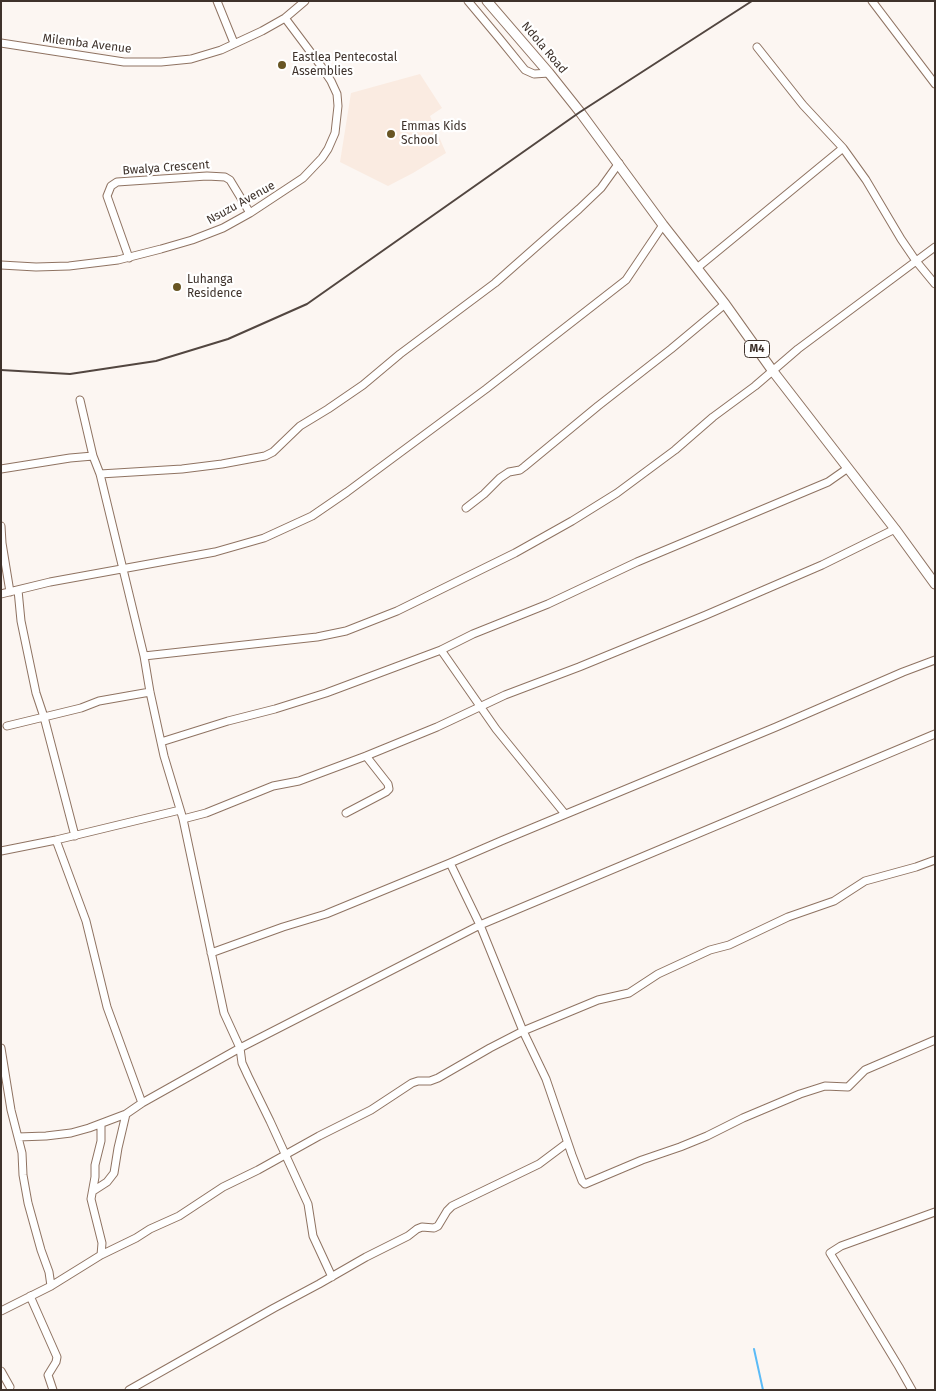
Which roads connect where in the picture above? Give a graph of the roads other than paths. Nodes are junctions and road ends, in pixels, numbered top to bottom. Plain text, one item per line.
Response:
1 (217, 1) edge
2 (305, 1) edge
3 (468, 1) edge
4 (872, 1) edge
5 (488, 2) edge
6 (285, 18) junction
7 (234, 43) junction
8 (1, 44) edge
9 (757, 47) dead end
10 (549, 73) junction
11 (935, 84) edge
12 (843, 148) junction
13 (619, 164) junction
14 (250, 213) junction
15 (663, 225) junction
16 (935, 247) edge
17 (129, 258) junction
18 (916, 261) junction
19 (1, 265) edge
20 (696, 268) junction
21 (935, 284) edge
22 (724, 304) junction
23 (772, 370) junction
24 (80, 400) dead end
25 (93, 456) junction
26 (848, 468) junction
27 (1, 469) edge
28 (100, 474) junction
29 (466, 508) dead end
30 (1, 526) edge
31 (895, 529) junction
32 (122, 569) junction
33 (935, 584) edge
34 (14, 591) junction
35 (1, 594) edge
36 (441, 650) junction
37 (144, 656) junction
38 (935, 660) edge
39 (150, 692) junction
40 (480, 706) junction
41 (44, 717) junction
42 (6, 726) dead end
43 (935, 734) edge
44 (161, 742) junction
45 (366, 756) junction
46 (180, 810) junction
47 (346, 812) dead end
48 (565, 814) junction
49 (183, 819) junction
50 (75, 836) junction
51 (56, 840) junction
52 (1, 851) edge
53 (935, 860) edge
54 (450, 863) junction
55 (480, 925) junction
56 (211, 953) junction
57 (523, 1031) junction
58 (935, 1040) edge
59 (1, 1048) edge
60 (240, 1048) junction
61 (142, 1103) junction
62 (126, 1114) junction
63 (101, 1124) junction
64 (18, 1137) junction
65 (567, 1143) junction
66 (285, 1156) junction
67 (93, 1190) junction
68 (935, 1212) edge
69 (102, 1255) junction
70 (332, 1277) junction
71 (51, 1286) junction
72 (30, 1296) junction
73 (1, 1311) edge
74 (1, 1371) edge
75 (10, 1387) dead end
76 (53, 1390) edge
77 (129, 1390) edge
78 (912, 1390) edge

1 - 7 street
2 - 6 street, Milemba Avenue
3 - 10 street
4 - 11 street
5 - 10 main road, Ndola Road / M4
6 - 7 street, Milemba Avenue
6 - 14 street, Nsuzu Avenue
7 - 8 street, Milemba Avenue
9 - 12 street
10 - 13 main road, Ndola Road / M4
12 - 18 street
12 - 20 street
13 - 15 main road, M4
13 - 28 street
14 - 17 street, Nsuzu Avenue
14 - 17 street, Bwalya Crescent
15 - 20 main road, M4
15 - 32 street
16 - 18 street
17 - 19 street, Nsuzu Avenue
18 - 21 street
18 - 23 street
20 - 22 main road, M4
22 - 23 main road, M4
22 - 29 street
23 - 26 main road, M4
23 - 37 street
24 - 25 street
25 - 27 street
25 - 28 street
26 - 31 main road, M4
26 - 36 street
28 - 32 street
30 - 34 street
31 - 33 main road, M4
31 - 40 street
32 - 34 street
32 - 37 street
34 - 35 street
34 - 41 street
36 - 40 street
36 - 44 street
37 - 39 street
38 - 48 street
39 - 41 street
39 - 44 street
40 - 45 street
40 - 48 street
41 - 42 street
41 - 50 street
43 - 55 street
44 - 46 street
45 - 47 street
45 - 49 street
46 - 49 street
46 - 50 street
48 - 54 street
49 - 56 street
50 - 51 street
51 - 52 street
51 - 61 street
53 - 57 street
54 - 55 street
54 - 56 street
55 - 57 street
55 - 60 street
56 - 60 street
57 - 65 street
57 - 66 street
58 - 65 street
59 - 64 street
60 - 61 street
60 - 66 street
61 - 62 street
62 - 63 street
62 - 67 street
63 - 64 street
63 - 67 street
64 - 71 street
65 - 70 street
66 - 69 street
66 - 70 street
67 - 69 street
68 - 78 street
69 - 71 street
70 - 77 street
71 - 72 street
72 - 73 street
72 - 76 street
74 - 75 street

